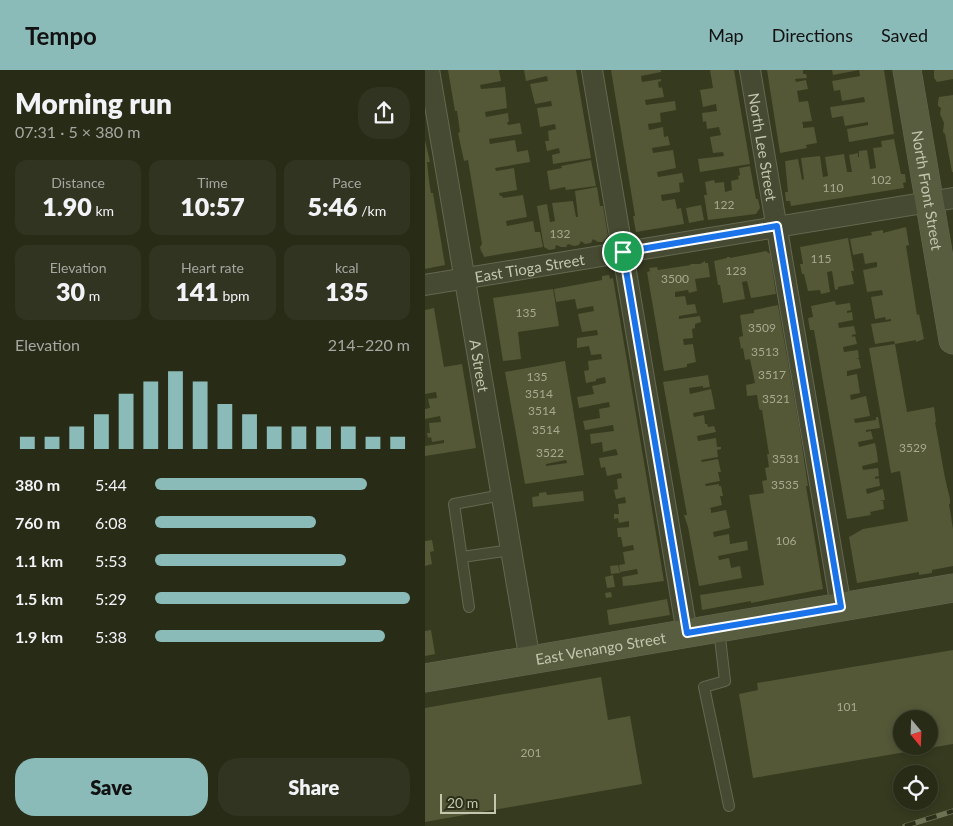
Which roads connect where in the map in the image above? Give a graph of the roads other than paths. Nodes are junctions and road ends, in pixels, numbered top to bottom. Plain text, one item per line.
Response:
1 (429, 70) edge
2 (593, 70) edge
3 (750, 70) edge
4 (907, 70) edge
5 (941, 200) edge
6 (777, 226) junction
7 (623, 252) junction
8 (464, 279) junction
9 (425, 285) edge
10 (953, 340) edge
11 (502, 495) junction
12 (511, 550) junction
13 (462, 557) junction
14 (953, 588) edge
15 (469, 607) dead end
16 (841, 607) junction
17 (719, 627) junction
18 (687, 633) junction
19 (530, 661) junction
20 (425, 678) edge
21 (729, 806) dead end

1 - 8 street, A Street
2 - 7 street
3 - 6 street, North Lee Street
4 - 5 main road, North Front Street
5 - 6 street, East Tioga Street
5 - 10 main road, North Front Street
6 - 7 street, East Tioga Street
6 - 16 street, North Lee Street
7 - 8 street, East Tioga Street
7 - 18 street
8 - 9 street, East Tioga Street
8 - 11 street, A Street
11 - 12 street, A Street
11 - 13 lane
12 - 13 lane
12 - 19 street, A Street
13 - 15 lane
14 - 16 main road, East Venango Street
16 - 17 main road, East Venango Street
17 - 18 main road, East Venango Street
17 - 21 lane
18 - 19 main road, East Venango Street
19 - 20 main road, East Venango Street

